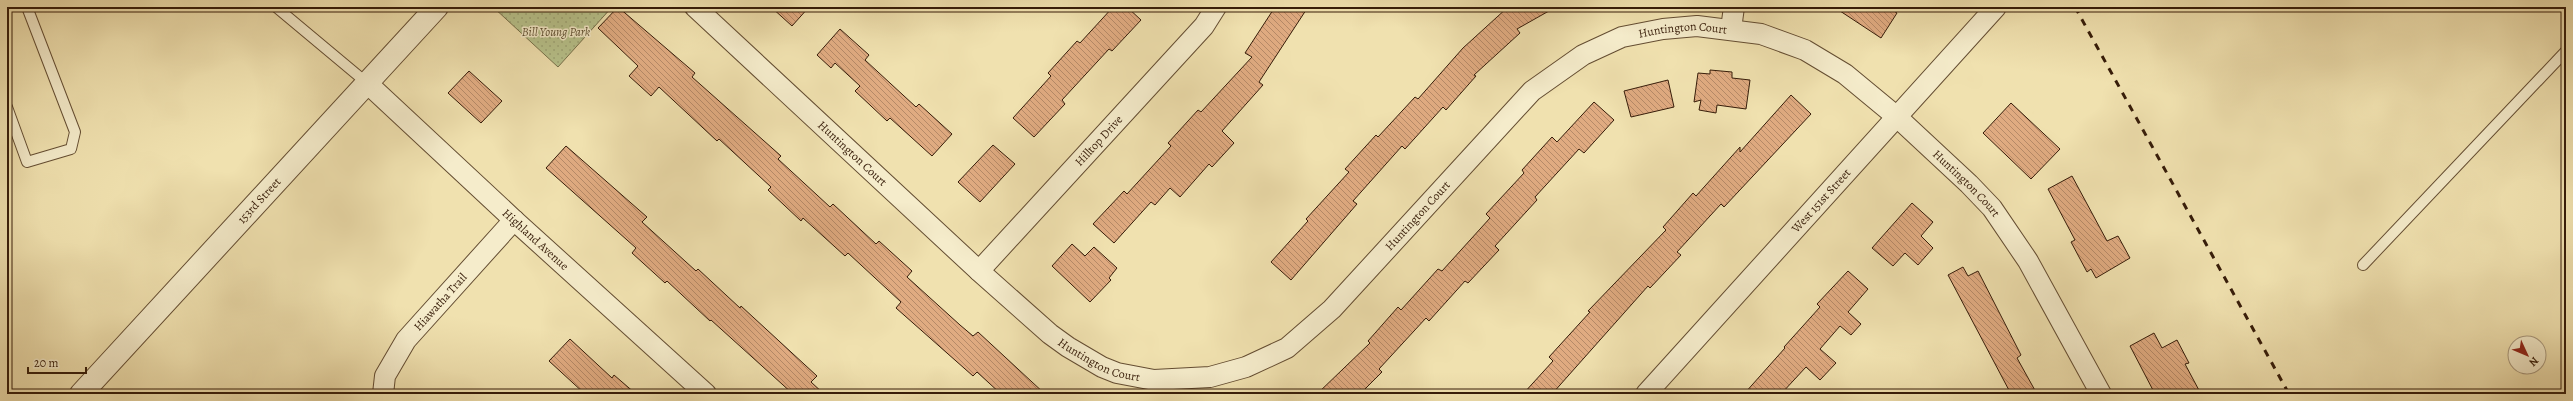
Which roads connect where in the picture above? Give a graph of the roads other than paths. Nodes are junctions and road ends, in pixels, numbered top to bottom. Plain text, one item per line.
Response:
1 (27, 7) edge
2 (276, 7) edge
3 (436, 7) edge
4 (1216, 7) edge
5 (1734, 7) edge
6 (1996, 7) edge
7 (700, 8) edge
8 (1732, 29) junction
9 (2566, 51) edge
10 (367, 83) junction
11 (7, 107) edge
12 (1897, 117) junction
13 (514, 220) junction
14 (2363, 265) dead end
15 (979, 271) junction
16 (1153, 387) edge
17 (81, 394) edge
18 (383, 394) edge
19 (706, 394) edge
20 (1646, 394) edge
21 (2101, 394) edge

1 - 11 lane
2 - 10 lane
3 - 10 street, 153rd Street
4 - 15 street, Hilltop Drive
5 - 8 street
6 - 12 street, West 151st Street
7 - 15 street, Huntington Court
8 - 12 street, Huntington Court
8 - 16 street, Huntington Court
9 - 14 lane
10 - 13 street, Highland Avenue
10 - 17 street, 153rd Street
12 - 20 street, West 151st Street
12 - 21 street, Huntington Court
13 - 18 street, Hiawatha Trail
13 - 19 street, Highland Avenue
15 - 16 street, Huntington Court

